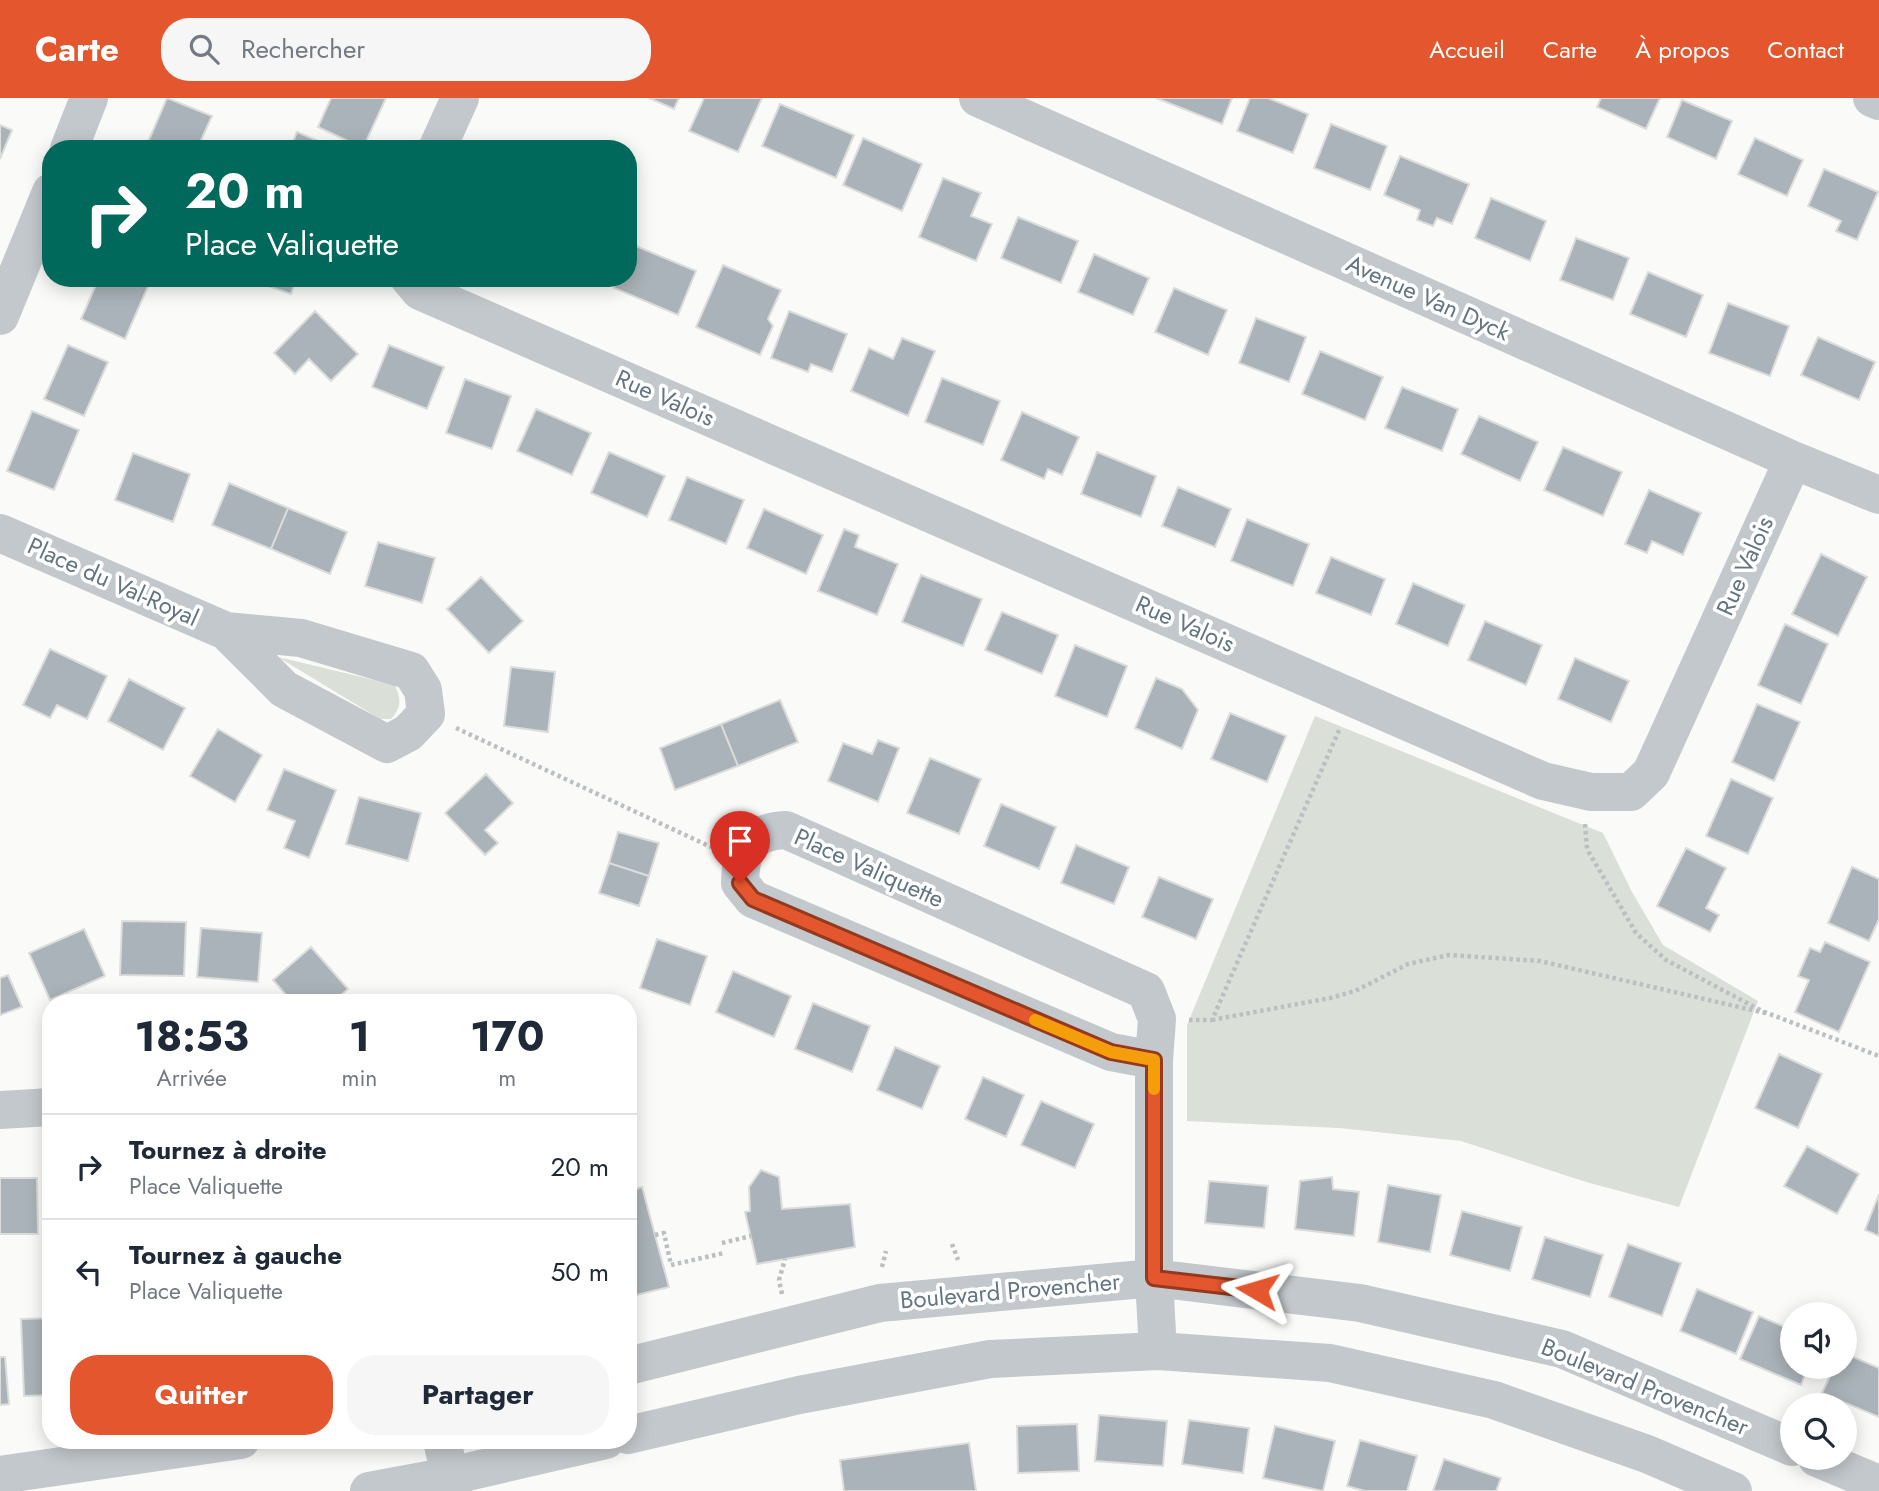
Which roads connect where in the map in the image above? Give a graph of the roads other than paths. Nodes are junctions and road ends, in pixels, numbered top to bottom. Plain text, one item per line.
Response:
1 (89, 98) edge
2 (460, 98) edge
3 (978, 98) edge
4 (1872, 98) edge
5 (1879, 102) edge
6 (73, 140) edge
7 (441, 140) edge
8 (42, 214) edge
9 (417, 287) edge
10 (0, 316) edge
11 (1793, 460) junction
12 (1879, 495) edge
13 (0, 533) edge
14 (226, 631) junction
15 (1154, 1060) junction
16 (42, 1108) edge
17 (0, 1110) edge
18 (1154, 1278) junction
19 (1158, 1350) junction
20 (637, 1364) edge
21 (637, 1433) edge
22 (1780, 1442) edge
23 (179, 1449) edge
24 (557, 1449) edge
25 (448, 1469) edge
26 (1846, 1470) edge
27 (0, 1475) edge
28 (1879, 1484) edge
29 (369, 1491) edge
30 (1733, 1491) edge

1 - 6 street
2 - 7 street
3 - 11 street, Avenue Van Dyck
4 - 5 street
8 - 10 street
9 - 11 street, Rue Valois
11 - 12 street, Avenue Van Dyck
13 - 14 street, Place du Val-Royal
14 - 14 street, Place du Val-Royal
15 - 15 street, Place Valiquette
15 - 18 street, Place Valiquette
16 - 17 street
18 - 19 street, Place Valiquette
18 - 20 street, Boulevard Provencher
18 - 22 street, Boulevard Provencher
19 - 21 street
19 - 30 street
23 - 27 street
24 - 25 street
25 - 29 street
26 - 28 street

